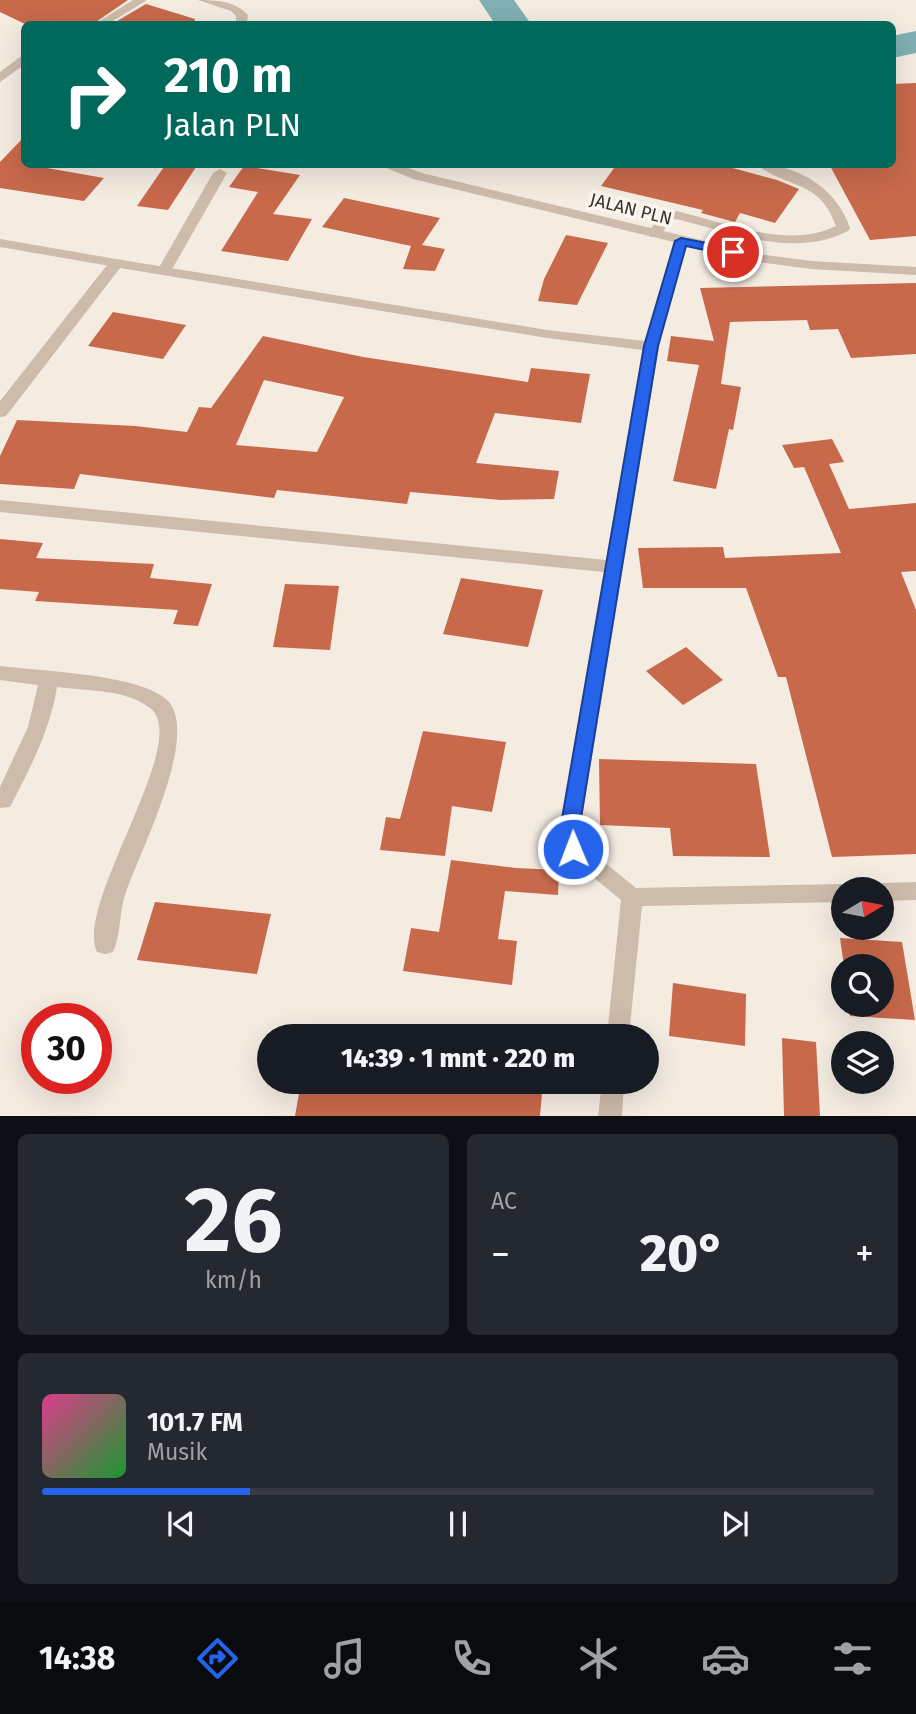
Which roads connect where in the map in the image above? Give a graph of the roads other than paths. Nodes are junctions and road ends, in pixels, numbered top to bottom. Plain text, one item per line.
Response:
1 (141, 0) edge
2 (204, 0) edge
3 (105, 21) edge
4 (241, 21) edge
5 (21, 62) edge
6 (0, 78) edge
7 (395, 168) edge
8 (771, 168) edge
9 (220, 173) dead end
10 (655, 234) junction
11 (681, 241) junction
12 (0, 243) edge
13 (116, 263) junction
14 (164, 271) junction
15 (916, 271) edge
16 (651, 346) junction
17 (0, 412) edge
18 (0, 506) edge
19 (615, 567) junction
20 (0, 673) edge
21 (49, 678) junction
22 (4, 801) dead end
23 (916, 891) edge
24 (831, 892) edge
25 (894, 892) edge
26 (632, 897) junction
27 (105, 945) dead end
28 (619, 1024) edge
29 (612, 1094) edge
30 (610, 1115) edge

1 - 3 street
2 - 4 street
5 - 6 street
7 - 10 street, JALAN PLN
8 - 10 street
9 - 14 street
10 - 11 street, JALAN PLN
11 - 15 street, JALAN PLN
11 - 16 street
12 - 13 street
13 - 14 street
13 - 17 street
14 - 16 street
16 - 19 street
18 - 19 street
19 - 26 street
20 - 21 street
21 - 22 street
21 - 27 street
23 - 25 street
24 - 26 street
26 - 28 street
29 - 30 street

